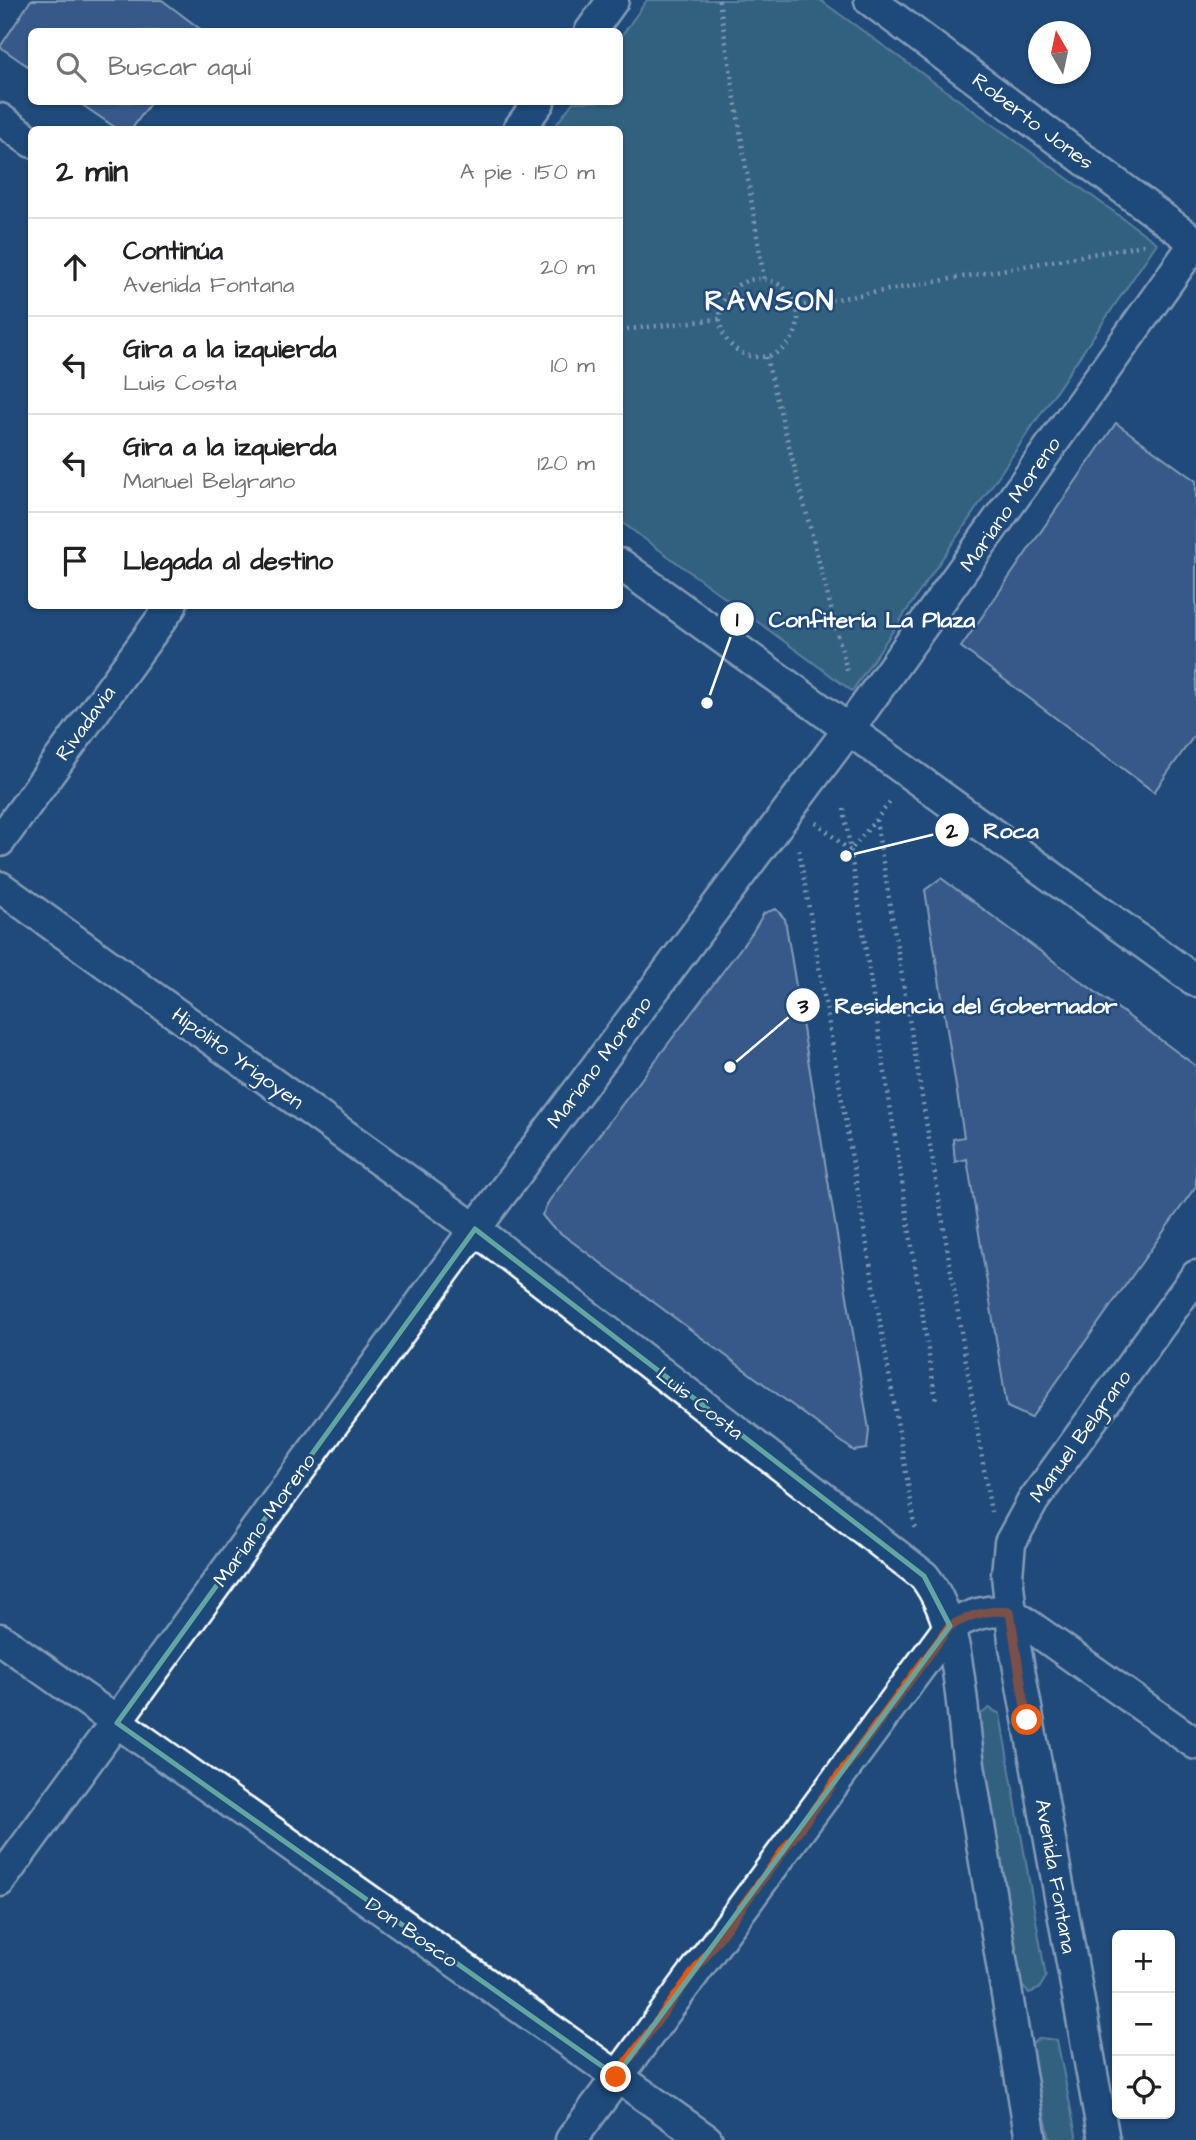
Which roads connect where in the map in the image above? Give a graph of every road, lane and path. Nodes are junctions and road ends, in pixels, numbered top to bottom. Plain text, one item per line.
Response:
1 (613, 0) edge
2 (719, 0) edge
3 (870, 0) edge
4 (593, 28) edge
5 (537, 105) edge
6 (0, 119) edge
7 (521, 126) edge
8 (28, 139) edge
9 (1196, 242) edge
10 (1157, 243) dead end
11 (764, 279) junction
12 (797, 306) junction
13 (720, 319) junction
14 (623, 330) edge
15 (766, 357) junction
16 (623, 566) edge
17 (169, 609) edge
18 (849, 678) dead end
19 (849, 729) junction
20 (912, 775) junction
21 (792, 804) junction
22 (844, 808) dead end
23 (876, 820) junction
24 (0, 841) edge
25 (850, 851) junction
26 (0, 887) edge
27 (1196, 982) edge
28 (475, 1229) junction
29 (1196, 1276) edge
30 (936, 1401) dead end
31 (1010, 1543) junction
32 (924, 1576) junction
33 (1010, 1612) junction
34 (962, 1620) junction
35 (0, 1639) edge
36 (117, 1723) junction
37 (1196, 1744) edge
38 (0, 1881) edge
39 (616, 2077) junction
40 (570, 2140) edge
41 (706, 2140) edge
42 (1031, 2140) edge
43 (1104, 2140) edge

1 - 4 street
2 - 11 path
3 - 9 street, Roberto Jones
5 - 7 street
6 - 8 street
9 - 19 street, Mariano Moreno
10 - 12 path
11 - 12 path
11 - 13 path
12 - 15 path
13 - 14 path
13 - 15 path
15 - 18 path
16 - 19 street
17 - 24 street, Rivadavia
19 - 20 street
19 - 21 street, Mariano Moreno
20 - 23 path
20 - 27 street
21 - 25 path
21 - 28 street, Mariano Moreno
21 - 32 path
22 - 25 path
23 - 25 path
23 - 31 path
25 - 30 path
26 - 28 street, Hipólito Yrigoyen
28 - 32 street, Luis Costa
28 - 36 street, Mariano Moreno
29 - 31 street, Manuel Belgrano
31 - 33 street, Manuel Belgrano
32 - 34 street
33 - 34 street
33 - 37 street
33 - 43 street, Avenida Fontana
34 - 39 street
34 - 42 street
35 - 36 street, Don Bosco
36 - 38 street, Mariano Moreno
36 - 39 street, Don Bosco
39 - 40 street
39 - 41 street, Don Bosco

